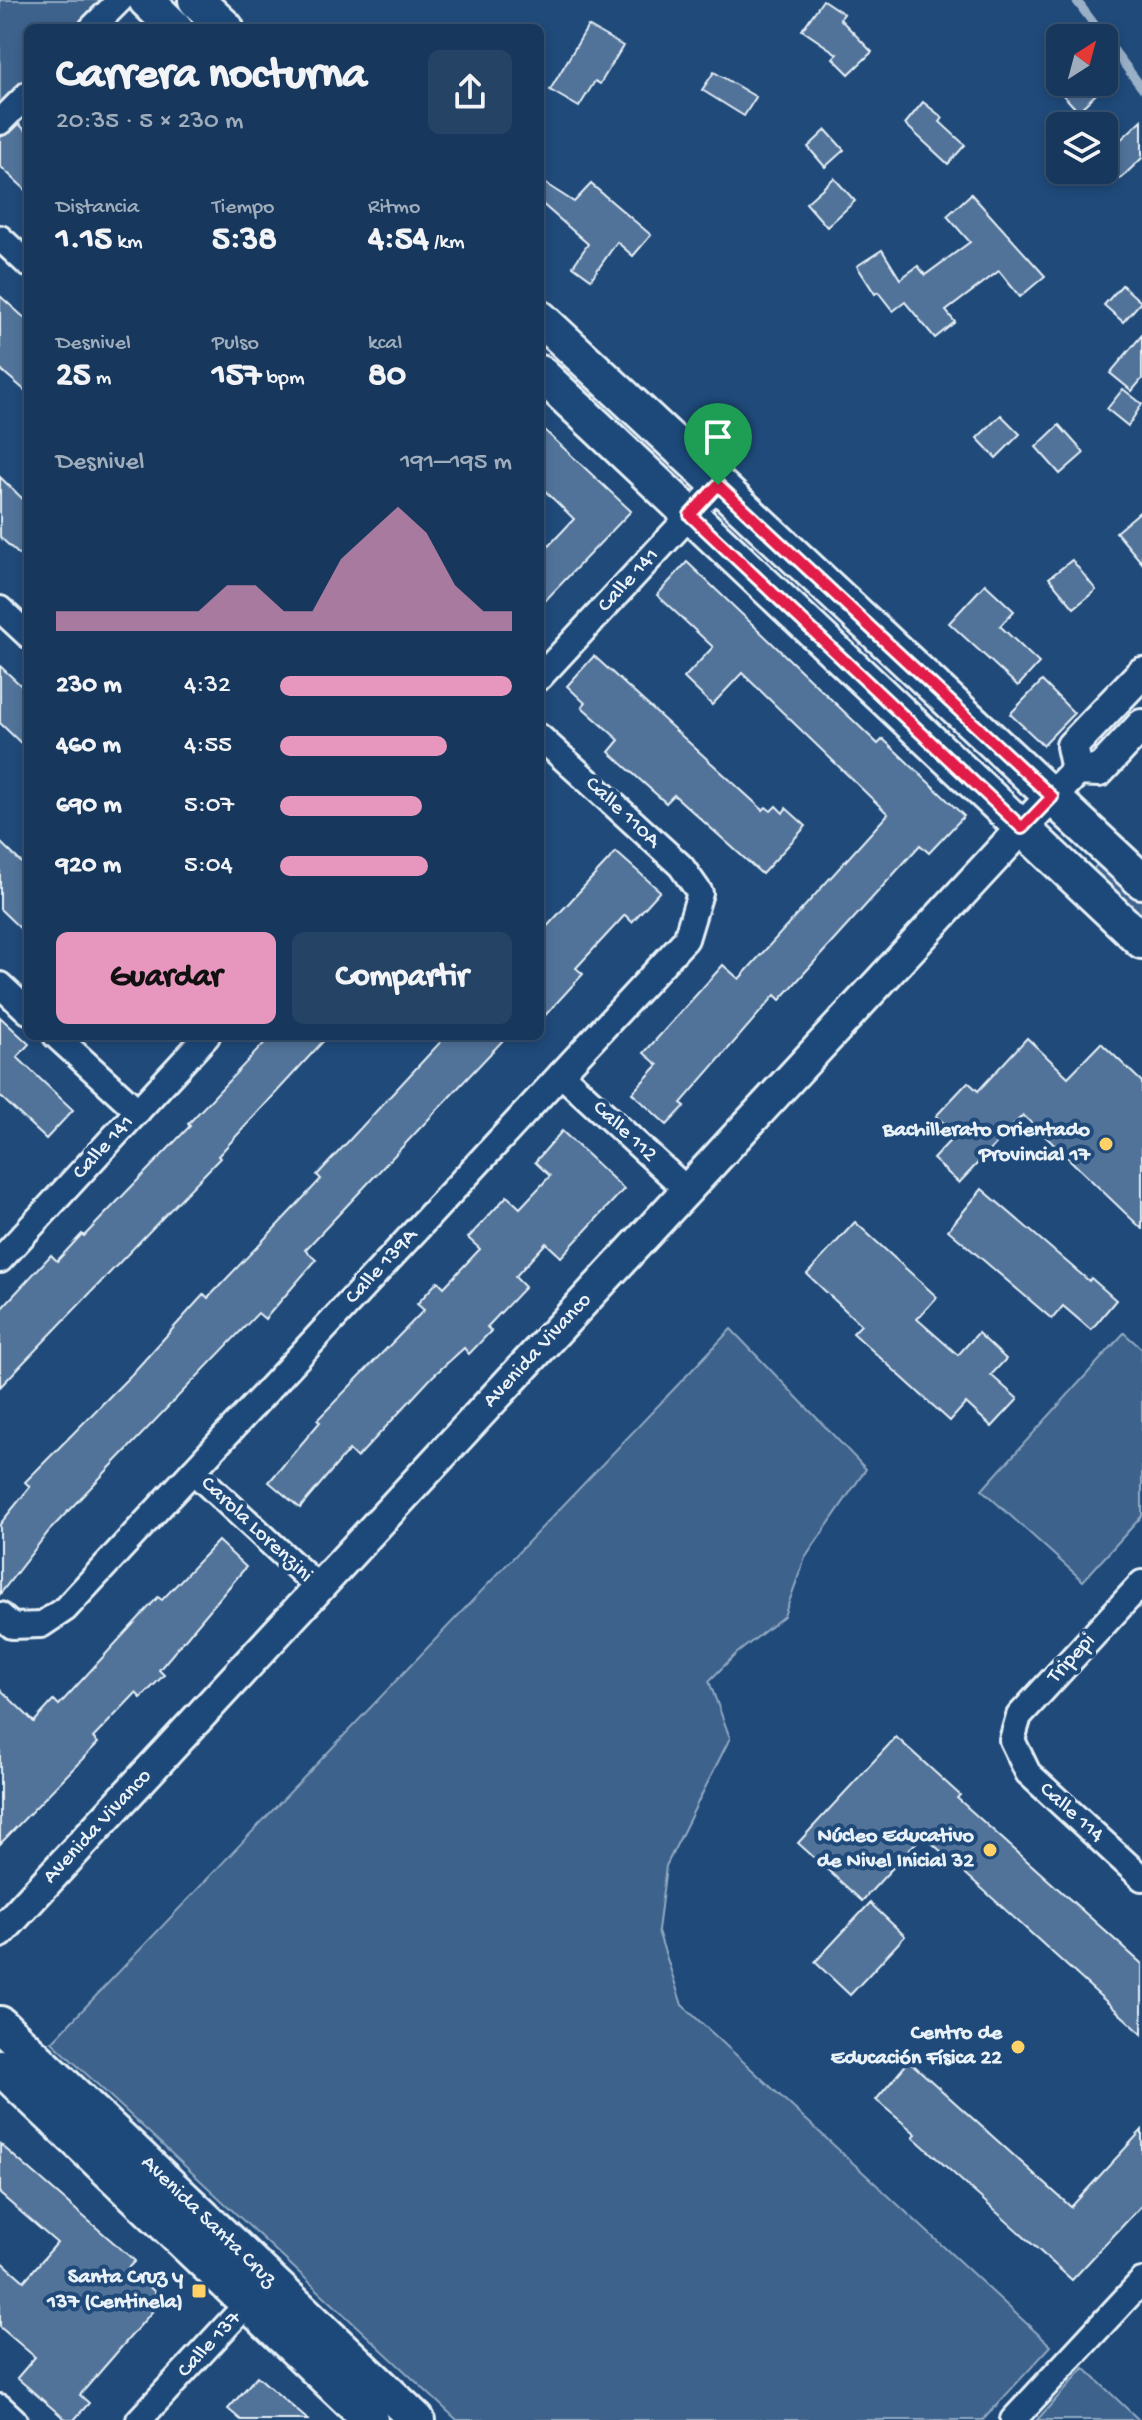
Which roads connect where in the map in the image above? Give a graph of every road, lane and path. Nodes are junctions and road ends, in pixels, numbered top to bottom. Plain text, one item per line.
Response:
1 (120, 0) edge
2 (146, 0) edge
3 (196, 0) edge
4 (96, 24) edge
5 (171, 24) edge
6 (222, 24) edge
7 (24, 98) edge
8 (0, 122) edge
9 (0, 238) edge
10 (24, 260) edge
11 (544, 322) edge
12 (544, 377) edge
13 (718, 485) junction
14 (690, 515) junction
15 (0, 609) edge
16 (24, 631) edge
17 (544, 673) edge
18 (1142, 673) edge
19 (1142, 725) edge
20 (544, 741) edge
21 (1077, 770) junction
22 (1052, 797) junction
23 (1022, 828) junction
24 (1142, 881) edge
25 (700, 893) joint
26 (1142, 941) edge
27 (0, 985) edge
28 (24, 1007) edge
29 (60, 1040) edge
30 (203, 1040) edge
31 (561, 1074) junction
32 (138, 1111) junction
33 (687, 1190) junction
34 (0, 1260) edge
35 (193, 1471) junction
36 (1142, 1583) edge
37 (319, 1588) junction
38 (0, 1615) edge
39 (1012, 1740) joint
40 (1142, 1878) edge
41 (0, 1932) edge
42 (0, 2024) edge
43 (0, 2067) edge
44 (1142, 2281) edge
45 (247, 2304) junction
46 (0, 2407) edge
47 (14, 2420) edge
48 (139, 2420) edge
49 (370, 2420) edge
50 (417, 2420) edge
51 (1013, 2420) edge

1 - 4 street
2 - 5 main road
3 - 6 main road
7 - 8 street
9 - 10 street
11 - 13 main road
12 - 14 main road
13 - 14 street, Calle 141
13 - 22 main road
14 - 17 street, Calle 141
14 - 23 main road
15 - 16 street
18 - 21 street
19 - 21 street, Avenida Vivanco
20 - 25 street, Calle 110A
21 - 22 street, Avenida Vivanco
22 - 23 street, Avenida Vivanco
22 - 24 main road
23 - 26 main road
23 - 33 street, Avenida Vivanco
25 - 31 street, Calle 139A
27 - 28 street
29 - 32 street
30 - 32 street, Calle 141
31 - 33 street, Calle 112
31 - 35 street, Calle 139A
32 - 34 street, Calle 141
33 - 37 street, Avenida Vivanco
35 - 37 street, Carola Lorenzini
35 - 38 street, Calle 139A
36 - 39 street, Tripepi
37 - 41 street, Avenida Vivanco
39 - 40 street, Calle 114
42 - 50 main road, Avenida Santa Cruz
43 - 45 main road, Avenida Santa Cruz
44 - 51 street
45 - 48 street, Calle 137
45 - 49 main road, Avenida Santa Cruz
46 - 47 street

